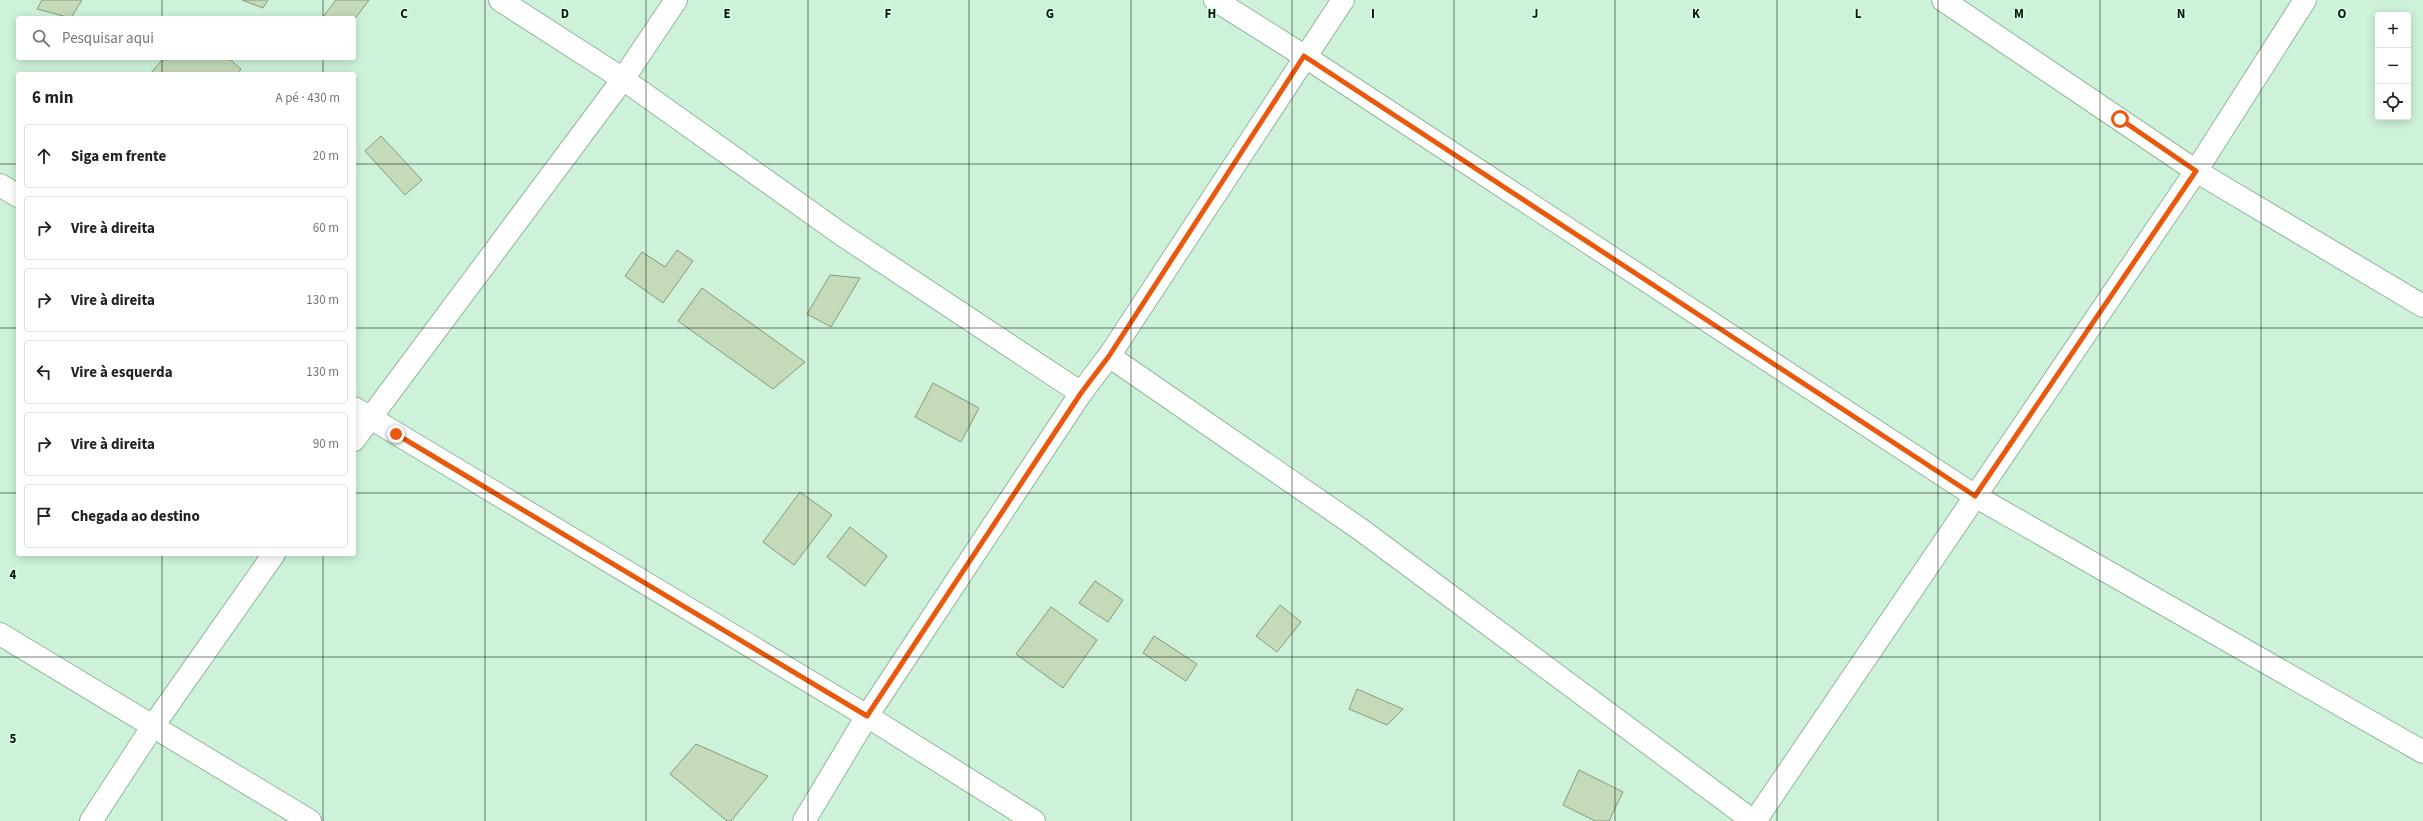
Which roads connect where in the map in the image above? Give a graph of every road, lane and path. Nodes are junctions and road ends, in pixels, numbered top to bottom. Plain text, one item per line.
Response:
1 (500, 0) edge
2 (676, 0) edge
3 (1215, 0) edge
4 (1343, 0) edge
5 (1943, 0) edge
6 (2305, 0) edge
7 (1304, 56) junction
8 (623, 79) junction
9 (2196, 171) junction
10 (0, 185) edge
11 (16, 195) edge
12 (2423, 306) edge
13 (1109, 356) junction
14 (1081, 393) junction
15 (362, 413) edge
16 (356, 433) edge
17 (1975, 496) junction
18 (273, 556) edge
19 (0, 634) edge
20 (867, 716) junction
21 (154, 726) junction
22 (2423, 752) edge
23 (91, 821) edge
24 (310, 821) edge
25 (804, 821) edge
26 (1034, 821) edge
27 (1754, 821) edge

1 - 8 street
2 - 8 street
3 - 7 street
4 - 7 street
5 - 9 street
6 - 9 street
7 - 13 street
7 - 17 street
8 - 14 street
8 - 15 street
9 - 12 street
9 - 17 street
10 - 11 street
13 - 14 street
13 - 27 street
14 - 20 street
15 - 16 street
15 - 20 street
17 - 22 street
17 - 27 street
18 - 21 street
19 - 21 street
20 - 25 street
20 - 26 street
21 - 23 street
21 - 24 street

